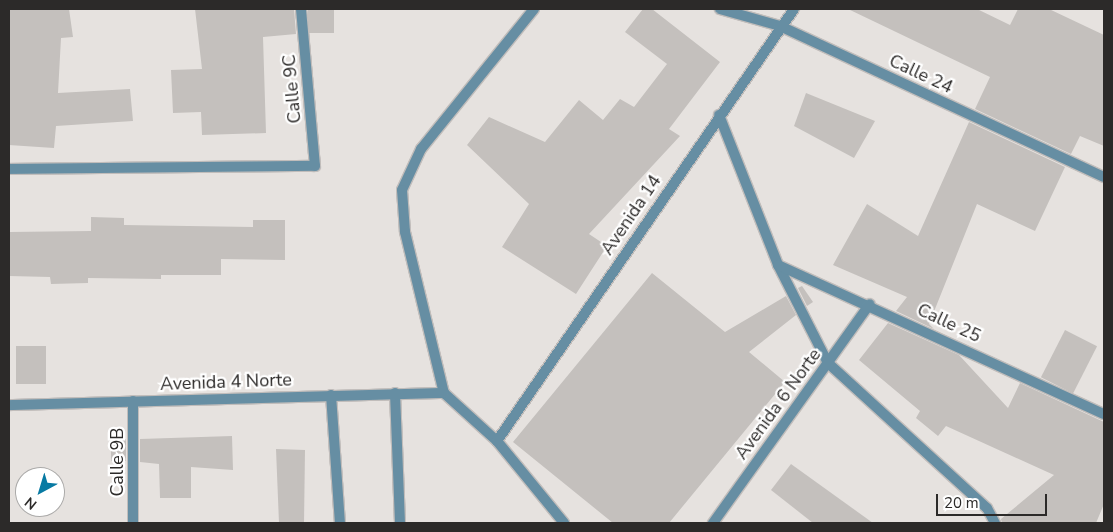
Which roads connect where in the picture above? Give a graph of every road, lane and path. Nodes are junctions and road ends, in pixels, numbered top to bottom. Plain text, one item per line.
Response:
1 (301, 9) edge
2 (534, 9) edge
3 (720, 9) edge
4 (794, 9) edge
5 (780, 26) junction
6 (720, 115) junction
7 (9, 169) edge
8 (1104, 177) edge
9 (778, 265) junction
10 (870, 304) junction
11 (828, 363) junction
12 (395, 394) junction
13 (444, 394) junction
14 (331, 395) junction
15 (133, 401) junction
16 (9, 405) edge
17 (1104, 414) edge
18 (497, 441) junction
19 (133, 523) edge
20 (340, 523) edge
21 (400, 523) edge
22 (564, 523) edge
23 (713, 523) edge
24 (995, 523) edge

1 - 7 street, Calle 9C
2 - 13 street
3 - 5 street, Calle 24
4 - 5 street, Avenida 14
5 - 6 street, Avenida 14
5 - 8 street, Calle 24
6 - 9 street
6 - 18 street, Avenida 14
9 - 10 street, Calle 25
9 - 11 street
10 - 11 street, Avenida 6 Norte
10 - 17 street, Calle 25
11 - 23 street, Avenida 6 Norte
11 - 24 street
12 - 13 street, Avenida 4 Norte
12 - 14 street, Avenida 4 Norte
12 - 21 street
13 - 18 street
14 - 15 street, Avenida 4 Norte
14 - 20 street
15 - 16 street, Avenida 4 Norte
15 - 19 street, Calle 9B
18 - 22 street

